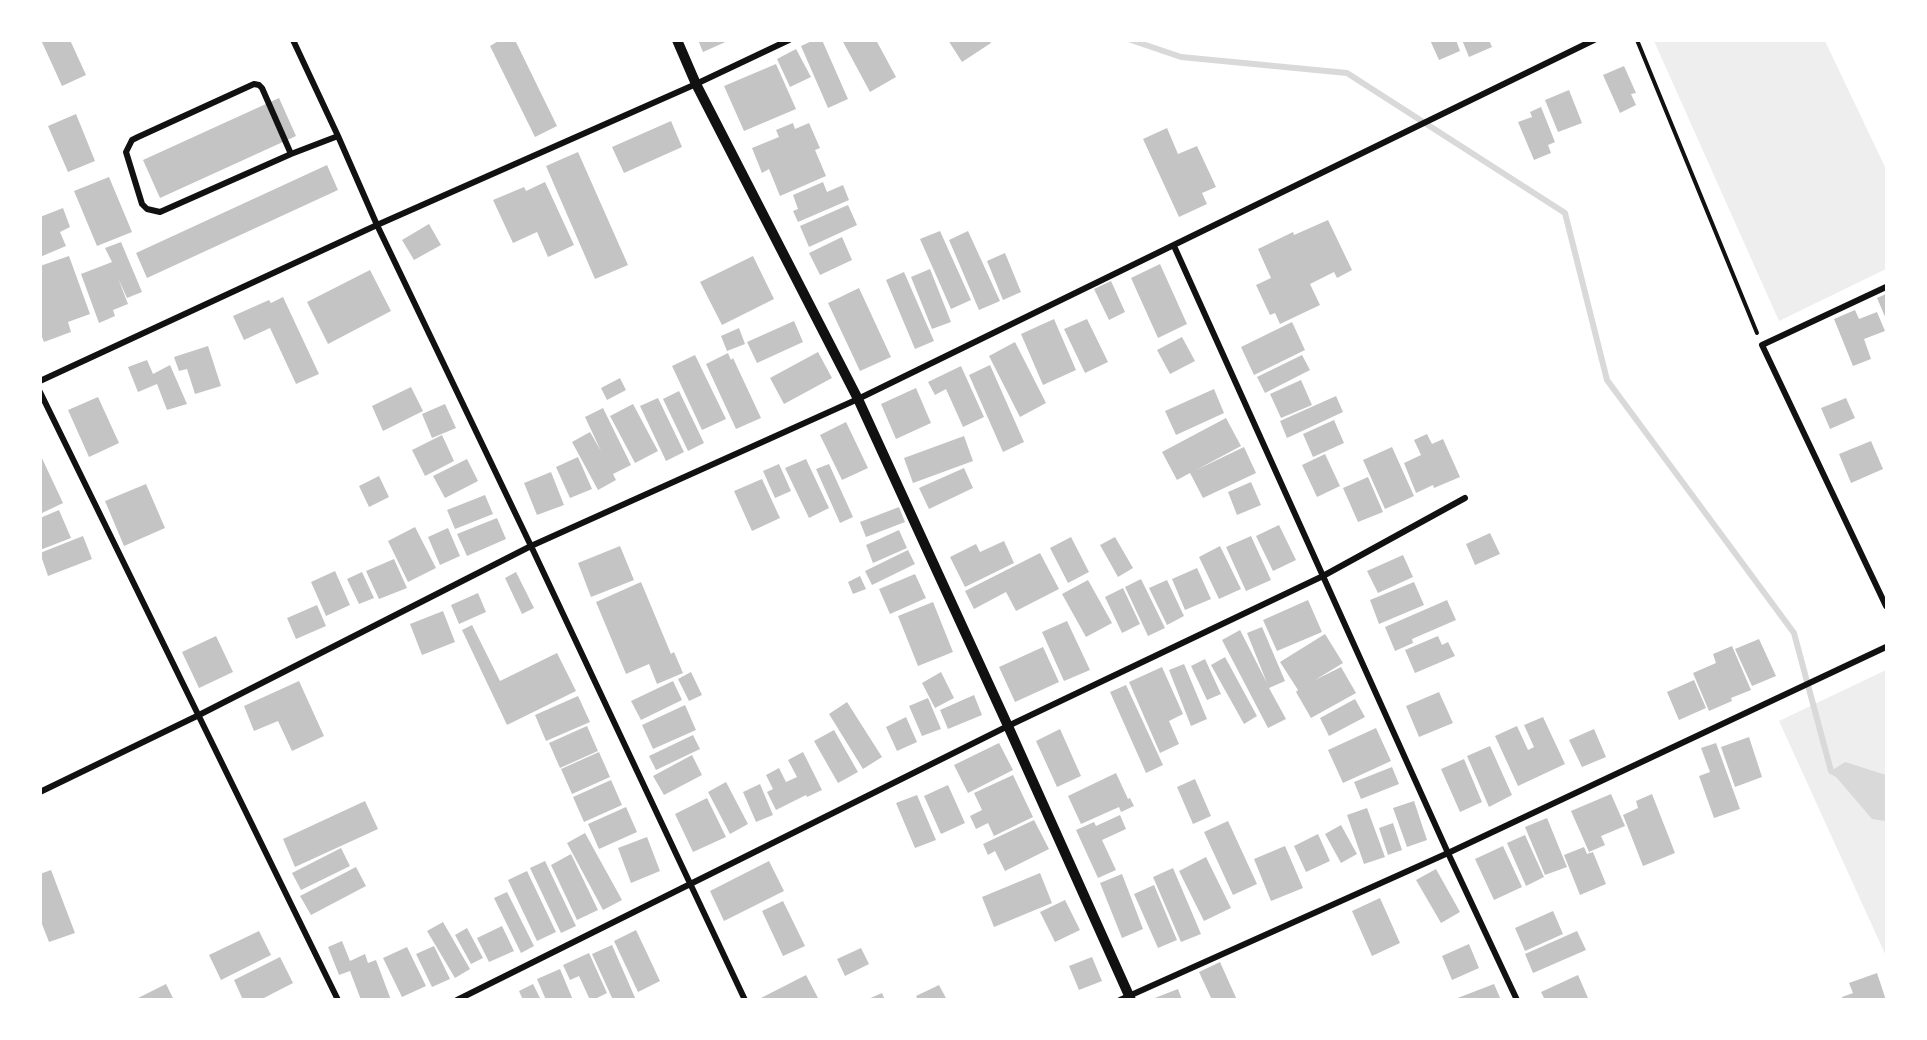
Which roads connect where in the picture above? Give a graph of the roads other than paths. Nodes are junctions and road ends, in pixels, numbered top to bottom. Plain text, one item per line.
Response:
1 (292, 40) edge
2 (677, 40) edge
3 (789, 40) edge
4 (1594, 40) edge
5 (696, 84) junction
6 (338, 136) junction
7 (291, 154) junction
8 (377, 225) junction
9 (1174, 246) junction
10 (1887, 287) edge
11 (40, 381) edge
12 (40, 392) edge
13 (858, 399) junction
14 (1466, 498) dead end
15 (531, 546) junction
16 (1323, 576) junction
17 (1887, 606) edge
18 (1887, 647) edge
19 (199, 715) junction
20 (1008, 726) junction
21 (40, 792) edge
22 (1448, 853) junction
23 (689, 884) junction
24 (1127, 998) edge
25 (338, 999) edge
26 (457, 999) edge
27 (745, 999) edge
28 (1517, 999) edge

1 - 6 street
2 - 5 street
3 - 5 street
4 - 9 street
5 - 8 street
5 - 13 street
6 - 7 street
6 - 8 street
7 - 7 street
8 - 11 street
8 - 15 street
9 - 13 street
9 - 16 street
10 - 17 street
12 - 19 street
13 - 15 street
13 - 20 street
14 - 16 street
15 - 19 street
15 - 23 street
16 - 20 street
16 - 22 street
18 - 22 street
19 - 21 street
19 - 25 street
20 - 23 street
20 - 24 street
22 - 24 street
22 - 28 street
23 - 26 street
23 - 27 street

